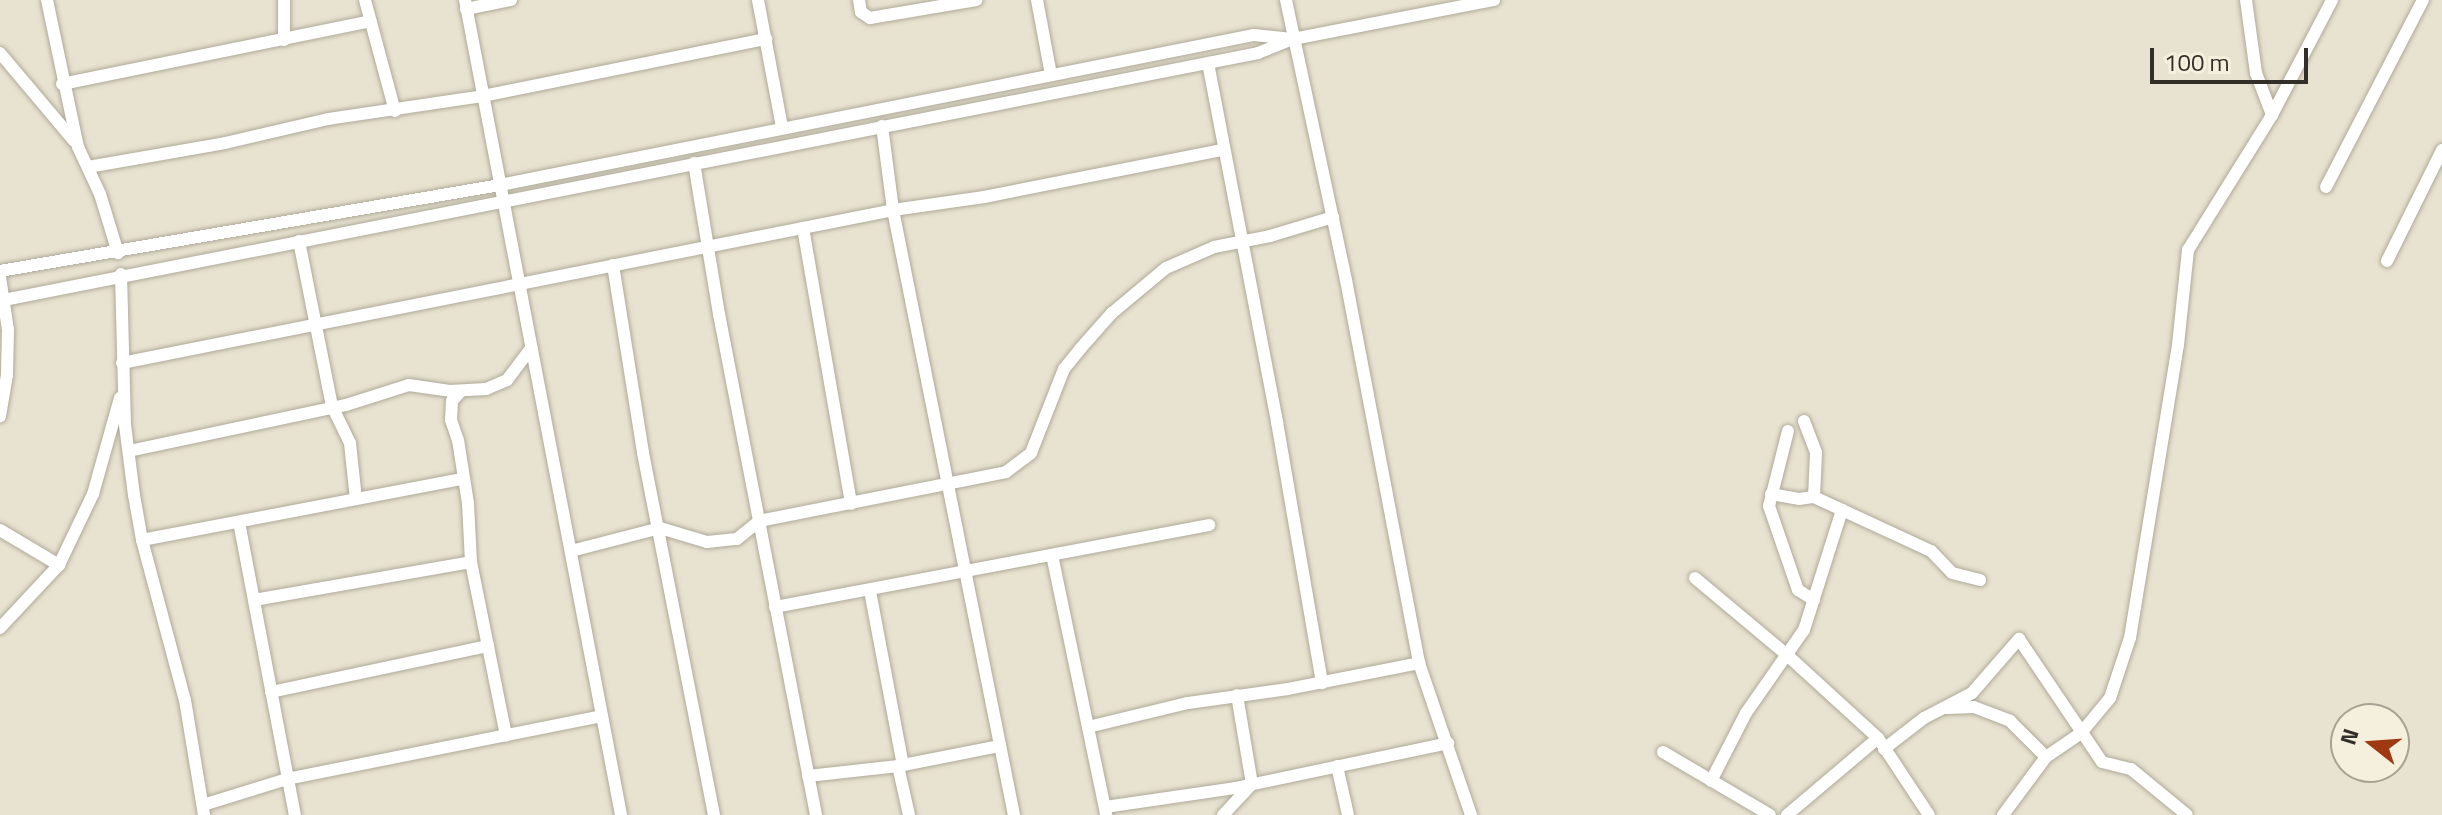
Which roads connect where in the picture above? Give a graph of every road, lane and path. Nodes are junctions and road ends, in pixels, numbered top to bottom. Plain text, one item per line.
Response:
1 (47, 0) edge
2 (284, 0) edge
3 (365, 0) edge
4 (511, 0) edge
5 (758, 0) edge
6 (859, 0) edge
7 (976, 0) edge
8 (1037, 0) edge
9 (1286, 0) edge
10 (1494, 0) edge
11 (2246, 0) edge
12 (2332, 0) edge
13 (2423, 0) edge
14 (952, 2) edge
15 (466, 5) edge
16 (371, 21) junction
17 (766, 39) junction
18 (1293, 39) junction
19 (284, 40) junction
20 (0, 53) edge
21 (1208, 63) junction
22 (1051, 75) junction
23 (62, 84) junction
24 (483, 96) junction
25 (395, 111) junction
26 (2272, 115) junction
27 (882, 126) junction
28 (782, 127) junction
29 (78, 147) junction
30 (1222, 150) junction
31 (2442, 150) edge
32 (694, 163) junction
33 (88, 167) junction
34 (500, 185) junction
35 (2326, 187) dead end
36 (504, 203) junction
37 (893, 210) junction
38 (1333, 217) junction
39 (803, 228) junction
40 (299, 241) junction
41 (1241, 241) junction
42 (710, 246) junction
43 (118, 253) junction
44 (2387, 261) dead end
45 (613, 265) junction
46 (0, 271) edge
47 (121, 274) junction
48 (0, 277) edge
49 (519, 284) junction
50 (4, 300) junction
51 (317, 324) junction
52 (531, 348) junction
53 (122, 363) junction
54 (123, 388) junction
55 (461, 391) junction
56 (332, 406) junction
57 (0, 416) edge
58 (1804, 421) dead end
59 (1788, 431) dead end
60 (129, 451) junction
61 (462, 479) junction
62 (948, 485) junction
63 (1771, 494) junction
64 (1814, 497) junction
65 (356, 499) junction
66 (851, 504) junction
67 (1842, 510) junction
68 (759, 521) junction
69 (239, 522) junction
70 (1209, 525) dead end
71 (660, 528) junction
72 (0, 530) edge
73 (142, 540) junction
74 (571, 551) junction
75 (1052, 555) junction
76 (471, 562) junction
77 (59, 565) junction
78 (964, 571) junction
79 (1695, 578) dead end
80 (1980, 580) dead end
81 (870, 591) junction
82 (254, 600) junction
83 (1814, 600) junction
84 (775, 607) junction
85 (0, 628) edge
86 (488, 646) junction
87 (1787, 655) junction
88 (1419, 663) junction
89 (1322, 683) junction
90 (271, 692) junction
91 (1237, 695) junction
92 (1940, 708) junction
93 (602, 716) junction
94 (1088, 727) junction
95 (2081, 733) junction
96 (506, 735) junction
97 (1448, 743) junction
98 (1881, 744) junction
99 (1000, 746) junction
100 (1663, 752) dead end
101 (2046, 757) junction
102 (901, 766) junction
103 (1337, 766) junction
104 (808, 776) junction
105 (287, 779) junction
106 (1711, 781) junction
107 (1252, 784) junction
108 (203, 810) edge
109 (1106, 811) edge
110 (295, 815) edge
111 (621, 815) edge
112 (714, 815) edge
113 (816, 815) edge
114 (909, 815) edge
115 (1014, 815) edge
116 (1223, 815) edge
117 (1348, 815) edge
118 (1471, 815) edge
119 (1770, 815) edge
120 (1787, 815) edge
121 (1929, 815) edge
122 (2003, 815) edge
123 (2187, 815) edge

1 - 23 street
2 - 19 street
3 - 16 street
4 - 15 street
5 - 17 street
6 - 14 street
7 - 14 street
8 - 22 street
9 - 18 street
10 - 18 street
11 - 26 street
12 - 26 street
13 - 35 street
15 - 24 street
16 - 19 street
16 - 25 street
17 - 24 street
17 - 28 street
18 - 21 street
18 - 22 street
18 - 38 street
19 - 23 street
20 - 29 street
21 - 27 street
21 - 30 street
22 - 28 street
23 - 29 street
24 - 25 street
24 - 34 street
25 - 33 street
26 - 95 street
27 - 32 street
27 - 37 street
28 - 34 street
29 - 33 street
30 - 37 street
30 - 41 street
31 - 44 street
32 - 36 street
32 - 42 street
33 - 43 street
34 - 36 street
34 - 43 street
36 - 40 street
36 - 49 street
37 - 39 street
37 - 62 street
38 - 41 street
38 - 88 street
39 - 42 street
39 - 66 street
40 - 47 street
40 - 51 street
41 - 62 street
41 - 89 street
42 - 45 street
42 - 68 street
43 - 46 street
45 - 49 street
45 - 71 street
47 - 50 street
47 - 53 street
48 - 50 street
49 - 51 street
49 - 52 street
50 - 57 street
51 - 53 street
51 - 56 street
52 - 55 street
52 - 74 street
53 - 54 street
54 - 60 street
54 - 77 street
55 - 56 street
55 - 61 street
56 - 60 street
56 - 65 street
58 - 64 street
59 - 63 street
60 - 73 street
61 - 65 street
61 - 76 street
62 - 66 street
62 - 78 street
63 - 64 street
63 - 83 street
64 - 67 street
65 - 69 street
66 - 68 street
67 - 80 street
67 - 83 street
68 - 71 street
68 - 84 street
69 - 73 street
69 - 82 street
70 - 75 street
71 - 74 street
71 - 112 street
72 - 77 street
73 - 108 street
74 - 93 street
75 - 78 street
75 - 94 street
76 - 82 street
76 - 86 street
77 - 85 street
78 - 81 street
78 - 99 street
79 - 87 street
81 - 84 street
81 - 102 street
82 - 90 street
83 - 87 street
84 - 104 street
86 - 90 street
86 - 96 street
87 - 98 street
87 - 106 street
88 - 89 street
88 - 97 street
89 - 91 street
90 - 105 street
91 - 94 street
91 - 107 street
92 - 95 street
92 - 98 street
92 - 101 street
93 - 96 street
93 - 111 street
94 - 109 street
95 - 101 street
95 - 123 street
96 - 105 street
97 - 103 street
97 - 118 street
98 - 120 street
98 - 121 street
99 - 102 street
99 - 115 street
100 - 106 street
101 - 122 street
102 - 104 street
102 - 114 street
103 - 107 street
103 - 117 street
104 - 113 street
105 - 108 street
105 - 110 street
106 - 119 street
107 - 109 street
107 - 116 street

